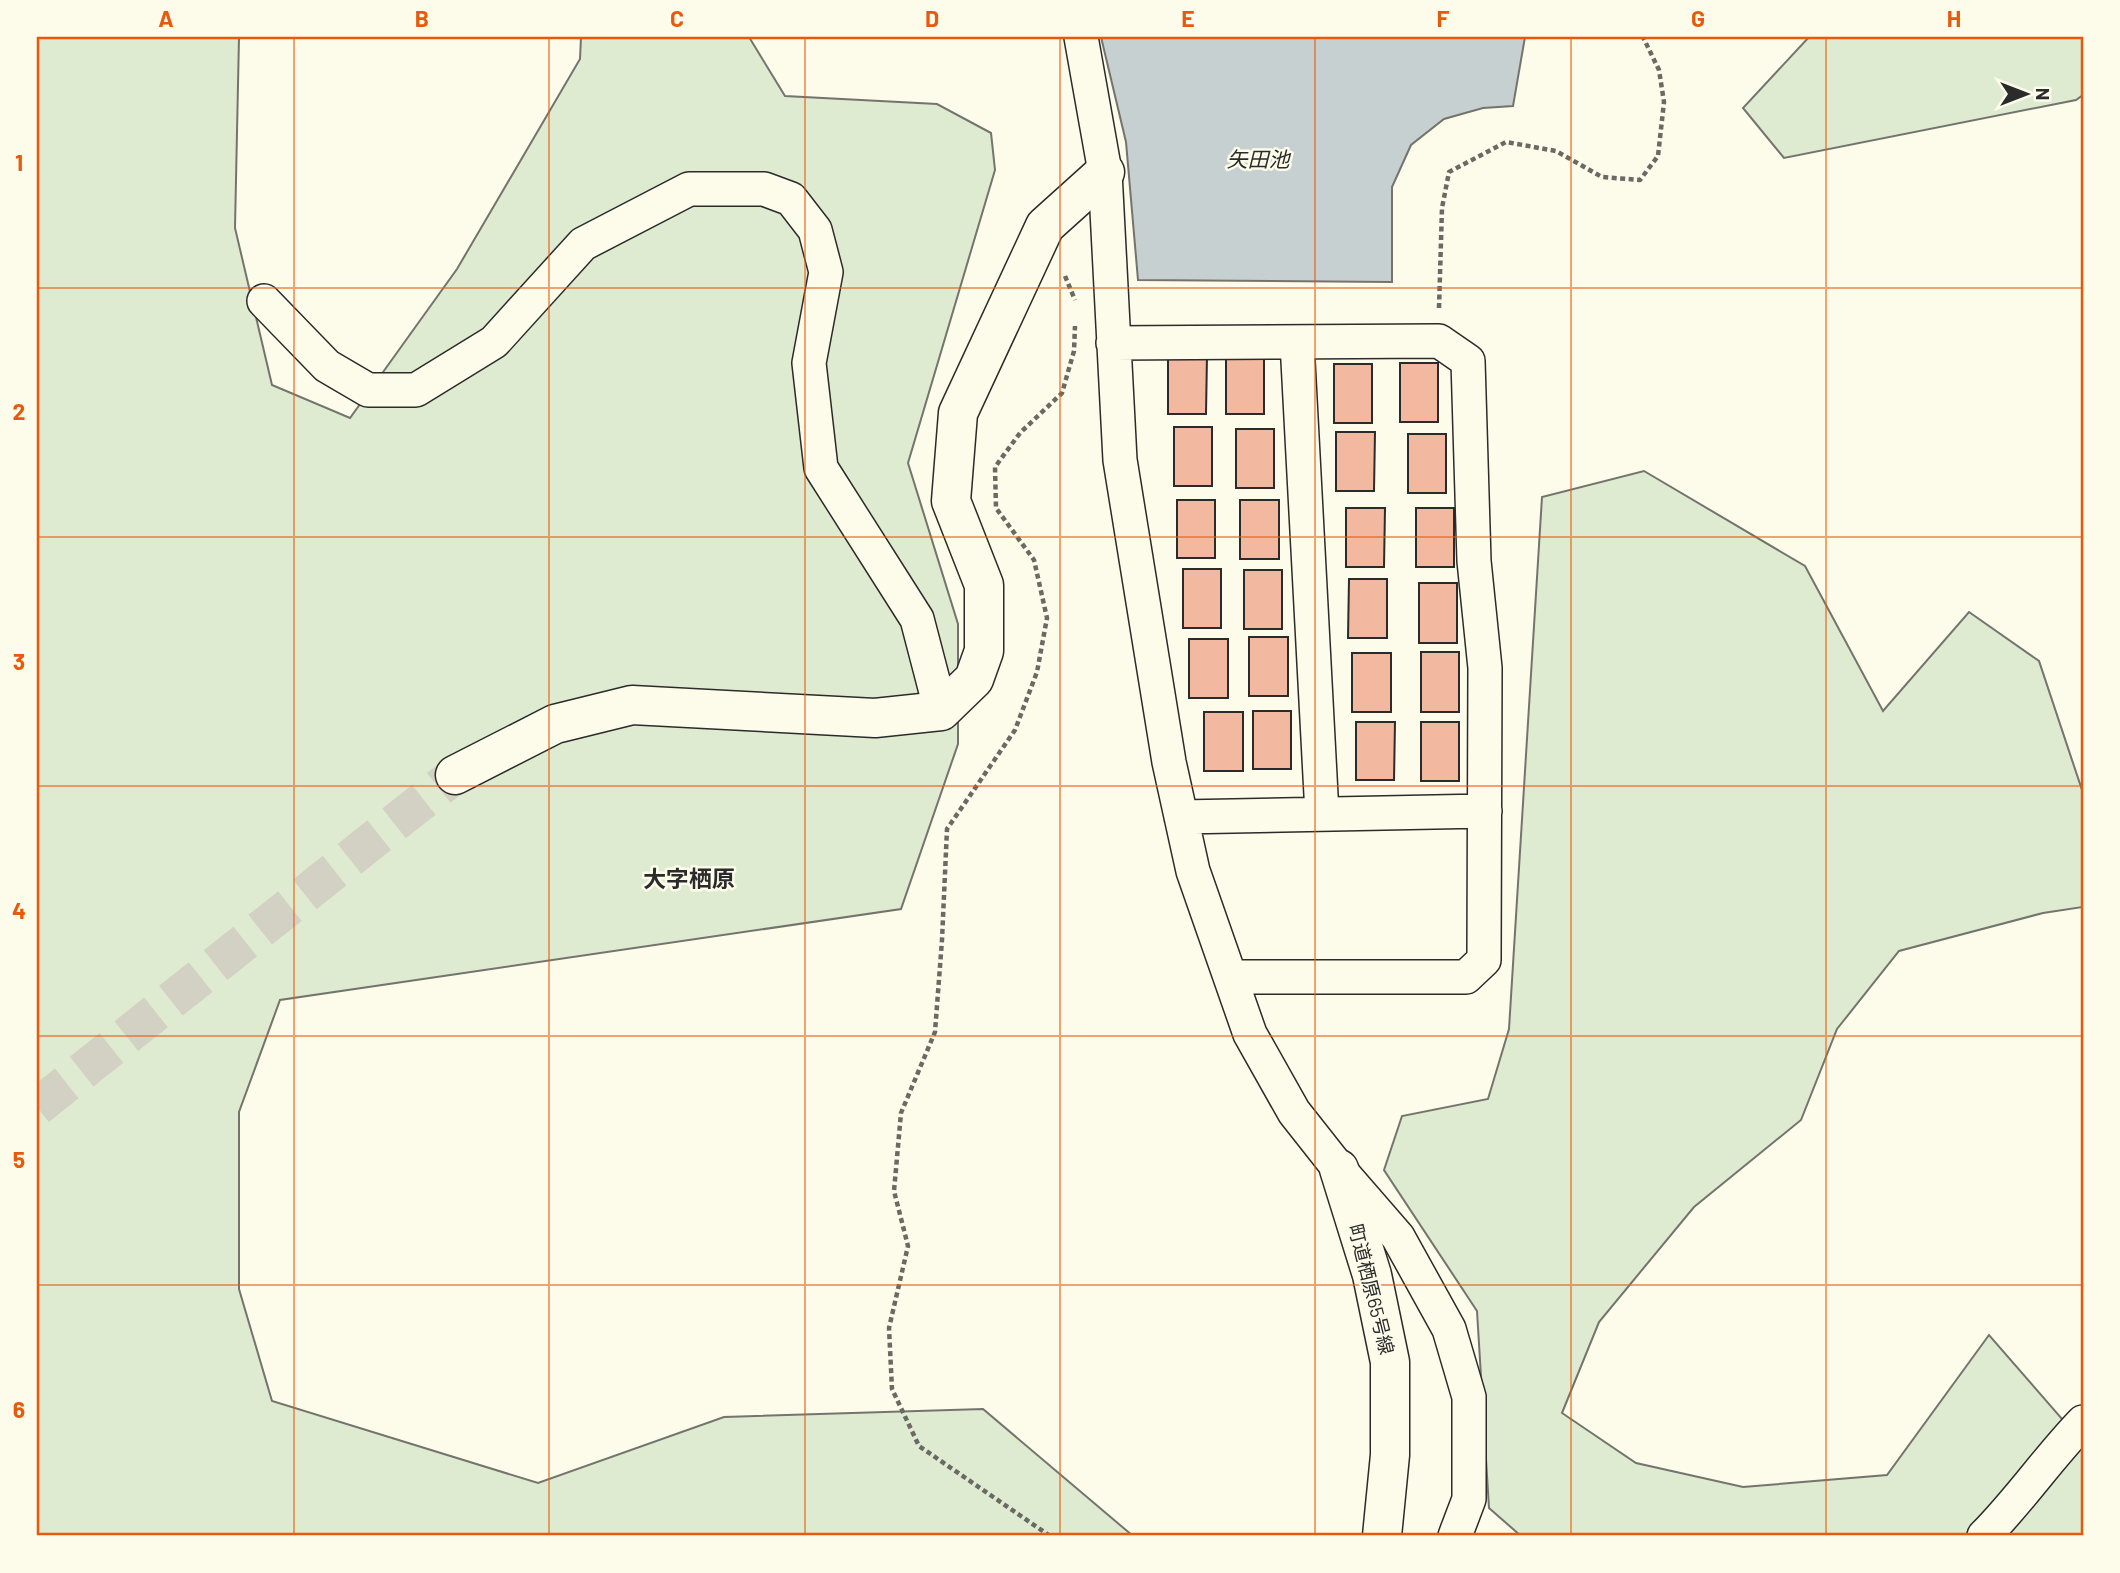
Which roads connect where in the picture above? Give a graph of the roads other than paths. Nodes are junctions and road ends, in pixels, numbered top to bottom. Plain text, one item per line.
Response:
1 (1081, 37) edge
2 (1105, 172) junction
3 (264, 301) dead end
4 (1297, 342) junction
5 (1114, 343) junction
6 (941, 710) junction
7 (455, 775) tunnel mouth
8 (1485, 811) junction
9 (1322, 814) junction
10 (1181, 817) junction
11 (1231, 977) junction
12 (1339, 1170) junction
13 (2083, 1422) edge
14 (1382, 1536) edge
15 (1455, 1536) edge
16 (1984, 1536) edge

1 - 2 street
2 - 5 street
2 - 6 street
3 - 6 street
4 - 5 street
4 - 8 street
4 - 9 street
5 - 10 street
6 - 7 street
8 - 9 street
8 - 11 street
9 - 10 street
10 - 11 street
11 - 12 street
12 - 14 street, 町道栖原65号線
12 - 15 street
13 - 16 street

